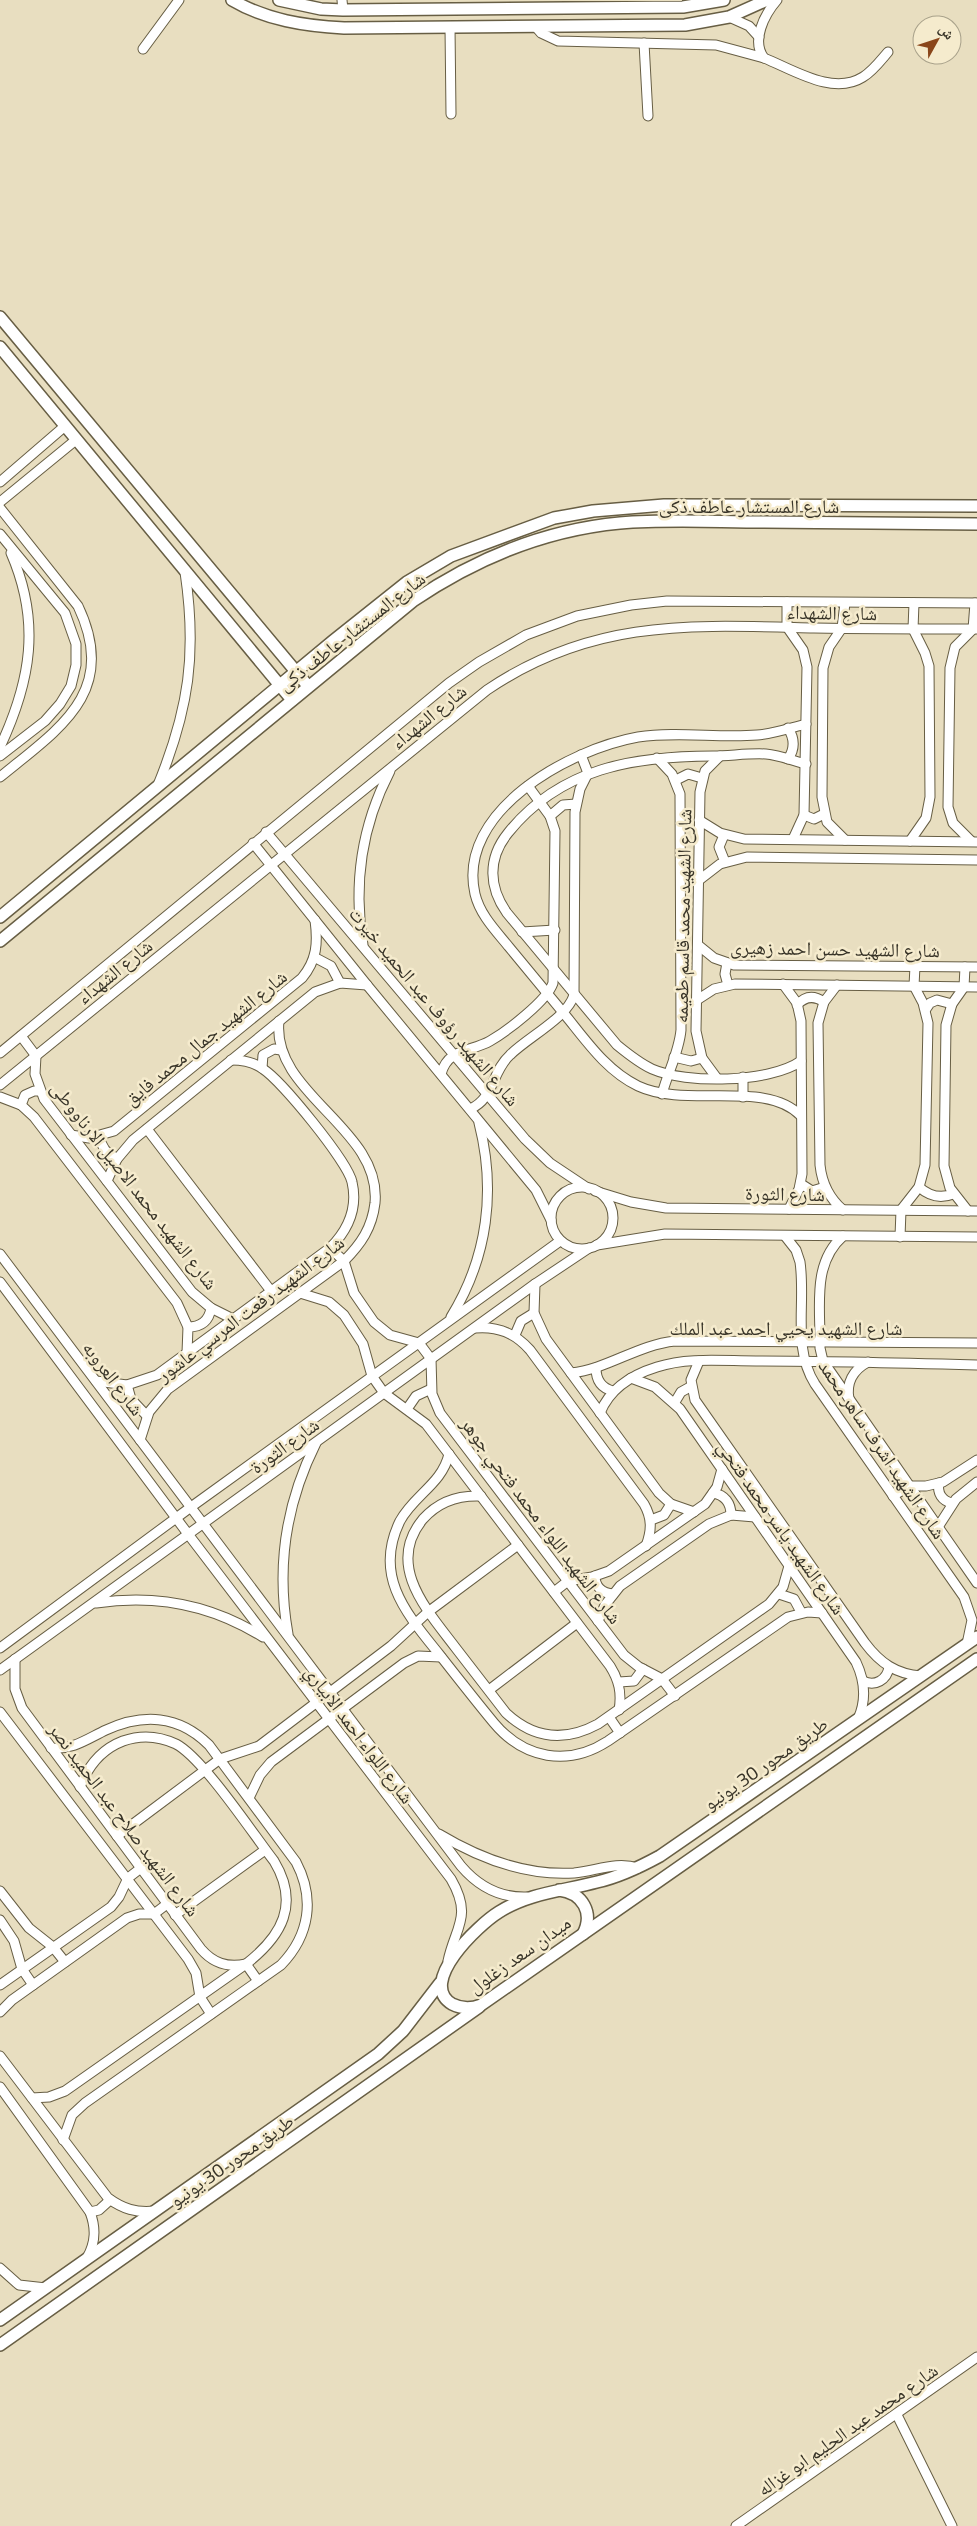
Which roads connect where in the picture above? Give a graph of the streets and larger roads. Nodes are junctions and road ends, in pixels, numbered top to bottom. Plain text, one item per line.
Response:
1 (179, 0) edge
2 (232, 0) edge
3 (279, 0) edge
4 (724, 0) edge
5 (767, 0) edge
6 (777, 0) edge
7 (659, 3) edge
8 (478, 4) edge
9 (343, 5) edge
10 (729, 17) junction
11 (535, 26) junction
12 (450, 27) junction
13 (759, 38) junction
14 (644, 42) junction
15 (143, 49) dead end
16 (888, 52) dead end
17 (764, 58) junction
18 (451, 114) dead end
19 (648, 116) dead end
20 (0, 317) edge
21 (0, 347) edge
22 (66, 426) junction
23 (77, 439) junction
24 (0, 482) edge
25 (0, 502) edge
26 (922, 505) junction
27 (977, 506) edge
28 (0, 508) edge
29 (921, 524) junction
30 (977, 524) edge
31 (3, 538) edge
32 (185, 572) junction
33 (787, 602) junction
34 (845, 603) junction
35 (914, 603) junction
36 (976, 603) edge
37 (787, 627) junction
38 (842, 628) junction
39 (913, 629) junction
40 (975, 629) edge
41 (265, 635) junction
42 (333, 641) junction
43 (92, 643) junction
44 (76, 644) junction
45 (249, 648) junction
46 (345, 656) junction
47 (295, 671) junction
48 (280, 684) junction
49 (308, 686) junction
50 (292, 700) junction
51 (257, 703) junction
52 (269, 719) junction
53 (806, 724) junction
54 (788, 728) junction
55 (0, 747) edge
56 (581, 755) junction
57 (0, 756) edge
58 (720, 756) junction
59 (657, 758) junction
60 (788, 759) junction
61 (806, 764) junction
62 (392, 766) junction
63 (588, 773) junction
64 (0, 777) edge
65 (702, 778) junction
66 (676, 780) junction
67 (158, 785) junction
68 (528, 786) junction
69 (540, 802) junction
70 (576, 804) junction
71 (824, 814) junction
72 (804, 815) junction
73 (550, 816) junction
74 (699, 820) junction
75 (266, 832) junction
76 (724, 835) junction
77 (793, 839) junction
78 (846, 840) junction
79 (910, 841) junction
80 (974, 842) edge
81 (253, 843) junction
82 (284, 853) junction
83 (977, 860) edge
84 (726, 862) junction
85 (270, 865) junction
86 (698, 881) junction
87 (0, 917) edge
88 (315, 920) junction
89 (555, 930) junction
90 (522, 932) junction
91 (0, 941) edge
92 (363, 945) junction
93 (698, 945) junction
94 (314, 958) junction
95 (727, 963) junction
96 (915, 966) junction
97 (965, 967) junction
98 (977, 967) edge
99 (554, 972) junction
100 (340, 983) junction
101 (728, 984) junction
102 (783, 984) junction
103 (367, 985) junction
104 (837, 985) junction
105 (914, 986) junction
106 (964, 987) junction
107 (977, 987) edge
108 (548, 994) junction
109 (574, 995) junction
110 (697, 1000) junction
111 (824, 1002) junction
112 (952, 1004) junction
113 (798, 1006) junction
114 (926, 1009) junction
115 (563, 1012) junction
116 (279, 1021) junction
117 (21, 1036) junction
118 (280, 1050) junction
119 (0, 1053) edge
120 (454, 1054) junction
121 (36, 1056) junction
122 (674, 1058) junction
123 (702, 1058) junction
124 (230, 1060) junction
125 (801, 1061) junction
126 (262, 1068) junction
127 (440, 1074) junction
128 (667, 1074) junction
129 (716, 1077) junction
130 (743, 1077) junction
131 (0, 1085) edge
132 (40, 1091) junction
133 (488, 1094) junction
134 (662, 1094) junction
135 (0, 1097) edge
136 (743, 1098) junction
137 (21, 1105) junction
138 (470, 1109) junction
139 (800, 1116) junction
140 (479, 1120) junction
141 (147, 1129) junction
142 (71, 1135) junction
143 (98, 1137) junction
144 (117, 1159) junction
145 (107, 1181) junction
146 (801, 1184) junction
147 (825, 1187) junction
148 (919, 1187) junction
149 (592, 1190) junction
150 (953, 1194) junction
151 (789, 1209) junction
152 (843, 1210) junction
153 (901, 1210) junction
154 (973, 1211) edge
155 (551, 1220) junction
156 (785, 1236) junction
157 (843, 1236) junction
158 (900, 1237) junction
159 (977, 1238) edge
160 (560, 1241) junction
161 (593, 1247) junction
162 (330, 1248) junction
163 (0, 1254) edge
164 (344, 1261) junction
165 (0, 1282) edge
166 (535, 1284) junction
167 (271, 1291) junction
168 (300, 1293) junction
169 (38, 1304) junction
170 (211, 1308) junction
171 (534, 1313) junction
172 (24, 1315) junction
173 (233, 1319) junction
174 (448, 1321) junction
175 (188, 1327) junction
176 (475, 1328) junction
177 (515, 1336) junction
178 (419, 1342) junction
179 (802, 1342) junction
180 (820, 1342) junction
181 (977, 1343) edge
182 (187, 1353) junction
183 (431, 1359) junction
184 (698, 1361) junction
185 (804, 1361) junction
186 (823, 1361) junction
187 (868, 1362) junction
188 (977, 1365) edge
189 (596, 1368) junction
190 (571, 1373) junction
191 (372, 1376) junction
192 (631, 1378) junction
193 (96, 1381) junction
194 (127, 1385) junction
195 (690, 1387) junction
196 (431, 1389) junction
197 (613, 1391) junction
198 (384, 1393) junction
199 (849, 1399) junction
200 (675, 1402) junction
201 (407, 1409) junction
202 (600, 1413) junction
203 (147, 1416) junction
204 (140, 1440) junction
205 (317, 1441) junction
206 (449, 1454) junction
207 (977, 1460) edge
208 (722, 1469) junction
209 (977, 1482) edge
210 (939, 1483) junction
211 (909, 1486) junction
212 (714, 1493) junction
213 (481, 1496) junction
214 (893, 1496) junction
215 (952, 1503) junction
216 (672, 1504) junction
217 (191, 1507) junction
218 (694, 1512) junction
219 (731, 1515) junction
220 (755, 1517) junction
221 (176, 1518) junction
222 (651, 1520) junction
223 (203, 1523) junction
224 (938, 1527) junction
225 (188, 1534) junction
226 (518, 1545) junction
227 (646, 1546) junction
228 (789, 1566) junction
229 (595, 1576) junction
230 (568, 1581) junction
231 (977, 1583) edge
232 (554, 1592) junction
233 (613, 1594) junction
234 (780, 1594) junction
235 (93, 1603) junction
236 (974, 1611) edge
237 (428, 1612) junction
238 (801, 1612) junction
239 (822, 1614) junction
240 (598, 1621) junction
241 (414, 1623) junction
242 (577, 1623) junction
243 (288, 1636) junction
244 (977, 1637) edge
245 (268, 1640) junction
246 (967, 1644) junction
247 (0, 1648) edge
248 (441, 1658) junction
249 (15, 1659) junction
250 (977, 1659) edge
251 (889, 1667) junction
252 (643, 1669) junction
253 (0, 1670) edge
254 (473, 1671) junction
255 (921, 1676) junction
256 (662, 1679) junction
257 (460, 1681) junction
258 (863, 1681) junction
259 (618, 1682) junction
260 (489, 1690) junction
261 (330, 1692) junction
262 (675, 1696) junction
263 (316, 1703) junction
264 (343, 1708) junction
265 (619, 1710) junction
266 (0, 1712) edge
267 (609, 1717) junction
268 (328, 1719) junction
269 (857, 1721) junction
270 (620, 1733) junction
271 (51, 1748) junction
272 (220, 1759) junction
273 (205, 1772) junction
274 (80, 1787) junction
275 (249, 1798) junction
276 (98, 1811) junction
277 (85, 1822) junction
278 (436, 1832) junction
279 (117, 1836) junction
280 (265, 1850) junction
281 (287, 1850) junction
282 (274, 1861) junction
283 (141, 1868) junction
284 (638, 1868) junction
285 (128, 1878) junction
286 (560, 1890) junction
287 (0, 1891) edge
288 (531, 1897) junction
289 (167, 1904) junction
290 (154, 1914) junction
291 (175, 1915) junction
292 (0, 1920) edge
293 (583, 1934) junction
294 (53, 1947) junction
295 (65, 1962) junction
296 (246, 1964) junction
297 (22, 1969) junction
298 (447, 1969) junction
299 (258, 1981) junction
300 (440, 1983) junction
301 (0, 1985) edge
302 (33, 1985) junction
303 (200, 1997) junction
304 (482, 2005) junction
305 (0, 2012) edge
306 (211, 2014) junction
307 (0, 2056) edge
308 (0, 2087) edge
309 (32, 2098) junction
310 (63, 2140) junction
311 (110, 2200) junction
312 (155, 2211) junction
313 (90, 2212) junction
314 (85, 2260) junction
315 (0, 2268) edge
316 (46, 2288) junction
317 (0, 2320) edge
318 (0, 2345) edge
319 (977, 2357) edge
320 (897, 2415) junction
321 (736, 2526) edge
322 (952, 2526) edge

1 - 15 street
2 - 12 street
3 - 9 street
4 - 7 street
5 - 10 street
6 - 13 street
7 - 8 street
8 - 9 street
10 - 11 street
10 - 13 street
11 - 12 street
11 - 14 street
12 - 18 street
13 - 17 street
14 - 17 street
14 - 19 street
16 - 17 street
20 - 41 street
21 - 22 street
22 - 23 street
22 - 24 street
23 - 25 street
23 - 32 street
26 - 27 street, شارع المستشار عاطف ذكى
26 - 29 street
26 - 42 street, شارع المستشار عاطف ذكى
28 - 43 street
29 - 30 street, شارع المستشار عاطف ذكى
29 - 46 street, شارع المستشار عاطف ذكى
31 - 44 street
31 - 55 street
32 - 45 street
32 - 67 street
33 - 34 street, شارع الشهداء
33 - 37 street
33 - 75 street, شارع الشهداء
34 - 35 street, شارع الشهداء
34 - 38 street
35 - 36 street, شارع الشهداء
35 - 39 street
36 - 40 street
37 - 38 street, شارع الشهداء
37 - 53 street
37 - 62 street, شارع الشهداء
38 - 39 street, شارع الشهداء
38 - 71 street
39 - 40 street, شارع الشهداء
39 - 79 street
40 - 80 street
41 - 45 street
41 - 47 street
42 - 46 street
42 - 47 street, شارع المستشار عاطف ذكى
43 - 44 street
43 - 64 street
44 - 57 street
45 - 48 street
46 - 49 street, شارع المستشار عاطف ذكى
47 - 48 street, شارع المستشار عاطف ذكى
47 - 49 street
48 - 50 street
48 - 51 street, شارع المستشار عاطف ذكى
49 - 50 street, شارع المستشار عاطف ذكى
50 - 52 street, شارع المستشار عاطف ذكى
51 - 52 street
51 - 67 street, شارع المستشار عاطف ذكى
52 - 91 street, شارع المستشار عاطف ذكى
53 - 54 street
53 - 61 street
54 - 56 street
54 - 60 street
56 - 63 street
56 - 68 street
58 - 59 street
58 - 60 street
58 - 65 street
59 - 63 street
59 - 66 street
60 - 61 street
61 - 72 street
62 - 82 street, شارع الشهداء
62 - 92 street
63 - 69 street
63 - 70 street
65 - 66 street
65 - 74 street, شارع الشهيد محمد قاسم طعيمه
66 - 122 street, شارع الشهيد محمد قاسم طعيمه
67 - 87 street, شارع المستشار عاطف ذكى
68 - 69 street
68 - 108 street
69 - 73 street
69 - 90 street
70 - 73 street
70 - 109 street
71 - 72 street
71 - 78 street
72 - 77 street
73 - 89 street
74 - 76 street
74 - 86 street, شارع الشهيد محمد قاسم طعيمه
75 - 81 street, شارع الشهداء
75 - 82 street, شارع الشهيد رؤوف عبد الحميد خيرت
76 - 77 street
76 - 84 street
77 - 78 street
78 - 79 street
79 - 80 street
81 - 85 street, شارع الشهيد رؤوف عبد الحميد خيرت
81 - 117 street, شارع الشهداء
82 - 85 street, شارع الشهداء
82 - 92 street, شارع الشهيد رؤوف عبد الحميد خيرت
83 - 84 street
84 - 86 street
85 - 88 street, شارع الشهيد رؤوف عبد الحميد خيرت
85 - 121 street, شارع الشهداء
86 - 93 street, شارع الشهيد محمد قاسم طعيمه
88 - 94 street, شارع الشهيد جمال محمد فايق
88 - 103 street, شارع الشهيد رؤوف عبد الحميد خيرت
89 - 90 street
89 - 99 street
90 - 99 street
92 - 120 street, شارع الشهيد رؤوف عبد الحميد خيرت
93 - 95 street, شارع الشهيد حسن احمد زهيرى
93 - 110 street, شارع الشهيد محمد قاسم طعيمه
94 - 100 street
94 - 143 street, شارع الشهيد جمال محمد فايق
95 - 96 street, شارع الشهيد حسن احمد زهيرى
95 - 101 street
96 - 97 street, شارع الشهيد حسن احمد زهيرى
96 - 105 street
97 - 98 street, شارع الشهيد حسن احمد زهيرى
97 - 106 street
99 - 108 street
99 - 109 street
100 - 103 street, شارع الشهيد جمال محمد فايق
100 - 116 street, شارع الشهيد جمال محمد فايق
101 - 102 street, شارع الشهيد حسن احمد زهيرى
101 - 110 street, شارع الشهيد حسن احمد زهيرى
102 - 104 street, شارع الشهيد حسن احمد زهيرى
102 - 113 street
103 - 127 street, شارع الشهيد رؤوف عبد الحميد خيرت
104 - 105 street, شارع الشهيد حسن احمد زهيرى
104 - 111 street
105 - 106 street, شارع الشهيد حسن احمد زهيرى
105 - 114 street
106 - 107 street, شارع الشهيد حسن احمد زهيرى
106 - 112 street
108 - 115 street
108 - 120 street
109 - 115 street
109 - 128 street
110 - 123 street, شارع الشهيد محمد قاسم طعيمه
111 - 113 street
111 - 147 street
112 - 114 street
112 - 150 street
113 - 125 street
114 - 148 street
115 - 133 street
115 - 134 street
116 - 118 street, شارع الشهيد رفعت المرسي عاشور
116 - 124 street, شارع الشهيد جمال محمد فايق
117 - 119 street, شارع الشهداء
117 - 121 street
118 - 126 street
118 - 164 street, شارع الشهيد رفعت المرسي عاشور
120 - 127 street
120 - 133 street, شارع الشهيد رؤوف عبد الحميد خيرت
121 - 131 street, شارع الشهداء
121 - 132 street, شارع الشهيد محمد الاصيل الارناووطى
122 - 123 street
122 - 128 street, شارع الشهيد محمد قاسم طعيمه
123 - 129 street, شارع الشهيد محمد قاسم طعيمه
124 - 126 street, شارع الشهيد رفعت المرسي عاشور
124 - 141 street, شارع الشهيد جمال محمد فايق
125 - 130 street
125 - 139 street
126 - 162 street, شارع الشهيد رفعت المرسي عاشور
127 - 138 street, شارع الشهيد رؤوف عبد الحميد خيرت
128 - 129 street
128 - 134 street, شارع الشهيد محمد قاسم طعيمه
129 - 130 street
130 - 136 street
132 - 137 street
132 - 142 street, شارع الشهيد محمد الاصيل الارناووطى
133 - 138 street
133 - 149 street, شارع الشهيد رؤوف عبد الحميد خيرت
134 - 136 street
135 - 137 street, شارع الشهيد محمد الاصيل الارناووطى
136 - 139 street
137 - 175 street, شارع الشهيد محمد الاصيل الارناووطى
138 - 140 street, شارع الشهيد رؤوف عبد الحميد خيرت
139 - 146 street
140 - 155 street, شارع الشهيد رؤوف عبد الحميد خيرت
140 - 174 street
141 - 144 street, شارع الشهيد جمال محمد فايق
141 - 167 street
142 - 143 street, شارع الشهيد جمال محمد فايق
142 - 145 street, شارع الشهيد محمد الاصيل الارناووطى
143 - 144 street
144 - 145 street, شارع الشهيد جمال محمد فايق
145 - 170 street, شارع الشهيد محمد الاصيل الارناووطى
146 - 147 street
146 - 151 street
147 - 152 street
148 - 150 street
148 - 153 street
149 - 151 street, شارع الثورة
149 - 155 street
149 - 161 street
150 - 154 street
151 - 152 street, شارع الثورة
152 - 153 street, شارع الثورة
153 - 154 street, شارع الثورة
153 - 158 street
155 - 160 street
156 - 157 street, شارع الثورة
156 - 161 street, شارع الثورة
156 - 179 street, شارع الشهيد اشرف ساهر محمد
157 - 158 street, شارع الثورة
157 - 180 street, شارع الشهيد اشرف ساهر محمد
158 - 159 street, شارع الثورة
160 - 161 street
160 - 174 street, شارع الثورة
161 - 166 street, شارع الثورة
162 - 164 street
162 - 167 street, شارع الشهيد رفعت المرسي عاشور
163 - 169 street, شارع العروبه
164 - 168 street, شارع الشهيد رفعت المرسي عاشور
164 - 178 street
165 - 172 street, شارع العروبه
166 - 171 street
166 - 176 street, شارع الثورة
167 - 173 street, شارع الشهيد رفعت المرسي عاشور
168 - 191 street, شارع الشهيد اللواء محمد فتحي جوهر
168 - 203 street, شارع الشهيد رفعت المرسي عاشور
169 - 172 street
169 - 193 street, شارع العروبه
170 - 173 street, شارع الشهيد محمد الاصيل الارناووطى
170 - 175 street
171 - 177 street
171 - 190 street
172 - 221 street, شارع العروبه
173 - 182 street, شارع الشهيد رفعت المرسي عاشور
174 - 178 street, شارع الثورة
175 - 182 street, شارع الشهيد محمد الاصيل الارناووطى
176 - 177 street
176 - 183 street, شارع الثورة
177 - 222 street
178 - 183 street
178 - 191 street, شارع الثورة
179 - 180 street, شارع الشهيد يحيي احمد عبد الملك
179 - 185 street, شارع الشهيد اشرف ساهر محمد
179 - 189 street, شارع الشهيد يحيي احمد عبد الملك
180 - 181 street, شارع الشهيد يحيي احمد عبد الملك
180 - 186 street, شارع الشهيد اشرف ساهر محمد
182 - 194 street, شارع الشهيد رفعت المرسي عاشور
183 - 196 street, شارع الشهيد اللواء محمد فتحي جوهر
183 - 198 street, شارع الثورة
184 - 185 street, شارع الشهيد يحيي احمد عبد الملك
184 - 192 street, شارع الشهيد يحيي احمد عبد الملك
184 - 195 street
185 - 186 street, شارع الشهيد يحيي احمد عبد الملك
185 - 214 street, شارع الشهيد اشرف ساهر محمد
186 - 187 street, شارع الشهيد يحيي احمد عبد الملك
186 - 199 street, شارع الشهيد اشرف ساهر محمد
187 - 188 street, شارع الشهيد يحيي احمد عبد الملك
187 - 199 street
189 - 190 street, شارع الشهيد يحيي احمد عبد الملك
189 - 197 street
190 - 202 street
191 - 198 street, شارع الشهيد اللواء محمد فتحي جوهر
191 - 217 street, شارع الثورة
192 - 197 street, شارع الشهيد يحيي احمد عبد الملك
192 - 200 street, شارع الشهيد ياسر محمد فتحي
193 - 194 street, شارع الشهيد رفعت المرسي عاشور
193 - 204 street, شارع العروبه
194 - 203 street
195 - 200 street
195 - 251 street, شارع الشهيد ياسر محمد فتحي
196 - 201 street
196 - 230 street, شارع الشهيد اللواء محمد فتحي جوهر
197 - 202 street, شارع الشهيد يحيي احمد عبد الملك
198 - 201 street, شارع الشهيد اللواء محمد فتحي جوهر
198 - 205 street, شارع الثورة
199 - 211 street, شارع الشهيد اشرف ساهر محمد
200 - 208 street, شارع الشهيد ياسر محمد فتحي
201 - 206 street, شارع الشهيد اللواء محمد فتحي جوهر
202 - 216 street
203 - 204 street, شارع الشهيد رفعت المرسي عاشور
204 - 217 street, شارع العروبه
205 - 223 street, شارع الثورة
205 - 243 street
206 - 213 street, شارع الشهيد اللواء محمد فتحي جوهر
206 - 241 street
207 - 210 street
208 - 212 street
208 - 220 street, شارع الشهيد ياسر محمد فتحي
209 - 215 street
210 - 211 street
210 - 215 street
211 - 214 street
211 - 224 street, شارع الشهيد اشرف ساهر محمد
212 - 218 street
212 - 219 street
213 - 226 street, شارع الشهيد اللواء محمد فتحي جوهر
213 - 237 street
214 - 236 street, شارع الشهيد اشرف ساهر محمد
215 - 224 street
216 - 218 street
216 - 222 street
217 - 221 street, شارع الثورة
217 - 223 street, شارع العروبه
218 - 227 street
219 - 220 street
219 - 233 street
220 - 228 street, شارع الشهيد ياسر محمد فتحي
221 - 225 street, شارع العروبه
221 - 247 street, شارع الثورة
222 - 227 street
223 - 225 street, شارع الثورة
223 - 243 street, شارع اللواء احمد الابياري
224 - 231 street, شارع الشهيد اشرف ساهر محمد
225 - 235 street, شارع الثورة
225 - 245 street, شارع اللواء احمد الابياري
226 - 232 street, شارع الشهيد اللواء محمد فتحي جوهر
226 - 237 street
227 - 229 street
228 - 234 street
228 - 239 street, شارع الشهيد ياسر محمد فتحي
229 - 230 street
229 - 233 street
230 - 232 street
230 - 240 street, شارع الشهيد اللواء محمد فتحي جوهر
232 - 242 street, شارع الشهيد اللواء محمد فتحي جوهر
233 - 240 street
234 - 238 street
234 - 256 street
235 - 245 street
235 - 249 street, شارع الثورة
236 - 246 street, شارع الشهيد اشرف ساهر محمد
237 - 241 street
237 - 254 street
238 - 239 street
238 - 262 street
239 - 258 street, شارع الشهيد ياسر محمد فتحي
240 - 252 street, شارع الشهيد اللواء محمد فتحي جوهر
241 - 248 street
241 - 261 street
242 - 259 street, شارع الشهيد اللواء محمد فتحي جوهر
242 - 260 street
243 - 261 street, شارع اللواء احمد الابياري
244 - 246 street, طريق محور 30 يونيو
245 - 263 street, شارع اللواء احمد الابياري
246 - 255 street, طريق محور 30 يونيو
248 - 257 street
248 - 264 street
249 - 253 street, شارع الثورة
249 - 271 street, شارع الشهيد صلاح عبد الحميد نصر
250 - 293 street, طريق محور 30 يونيو
251 - 255 street, شارع الشهيد ياسر محمد فتحي
251 - 258 street
252 - 256 street, شارع الشهيد اللواء محمد فتحي جوهر
252 - 259 street
254 - 257 street
254 - 260 street
255 - 269 street, طريق محور 30 يونيو
256 - 262 street
256 - 265 street
257 - 270 street
258 - 269 street, شارع الشهيد ياسر محمد فتحي
259 - 265 street, شارع الشهيد اللواء محمد فتحي جوهر
260 - 267 street
261 - 263 street
261 - 264 street, شارع اللواء احمد الابياري
262 - 270 street
263 - 268 street, شارع اللواء احمد الابياري
263 - 272 street
264 - 268 street
264 - 278 street, شارع اللواء احمد الابياري
265 - 267 street
266 - 277 street, شارع الشهيد صلاح عبد الحميد نصر
267 - 270 street
268 - 275 street
268 - 298 street, شارع اللواء احمد الابياري
269 - 284 street, طريق محور 30 يونيو
271 - 272 street
271 - 274 street, شارع الشهيد صلاح عبد الحميد نصر
272 - 273 street
272 - 275 street
273 - 274 street
273 - 279 street
273 - 280 street
274 - 276 street, شارع الشهيد صلاح عبد الحميد نصر
275 - 281 street
276 - 277 street
276 - 279 street, شارع الشهيد صلاح عبد الحميد نصر
277 - 285 street, شارع الشهيد صلاح عبد الحميد نصر
278 - 284 street
278 - 288 street, شارع اللواء احمد الابياري
279 - 283 street, شارع الشهيد صلاح عبد الحميد نصر
280 - 282 street
280 - 291 street
281 - 282 street
281 - 299 street
282 - 296 street
283 - 285 street
283 - 289 street, شارع الشهيد صلاح عبد الحميد نصر
284 - 286 street, طريق محور 30 يونيو
285 - 290 street, شارع الشهيد صلاح عبد الحميد نصر
285 - 294 street
286 - 288 street, ميدان سعد زغلول
286 - 293 street, ميدان سعد زغلول
287 - 294 street
288 - 298 street, ميدان سعد زغلول
289 - 290 street
289 - 291 street, شارع الشهيد صلاح عبد الحميد نصر
290 - 295 street
290 - 303 street, شارع الشهيد صلاح عبد الحميد نصر
291 - 296 street, شارع الشهيد صلاح عبد الحميد نصر
292 - 297 street
293 - 304 street, ميدان سعد زغلول
294 - 295 street
294 - 297 street
295 - 302 street
296 - 299 street
296 - 303 street
297 - 301 street
297 - 302 street
298 - 300 street, ميدان سعد زغلول
299 - 306 street
300 - 304 street, ميدان سعد زغلول
300 - 312 street, طريق محور 30 يونيو
302 - 305 street
303 - 306 street
303 - 309 street
304 - 318 street, طريق محور 30 يونيو
306 - 310 street
307 - 309 street
308 - 313 street
309 - 310 street
310 - 311 street
311 - 312 street
311 - 313 street
312 - 314 street, طريق محور 30 يونيو
313 - 314 street
314 - 316 street, طريق محور 30 يونيو
315 - 316 street
316 - 317 street, طريق محور 30 يونيو
319 - 320 street, شارع محمد عبد الحليم ابو غزاله
320 - 321 street, شارع محمد عبد الحليم ابو غزاله
320 - 322 street

